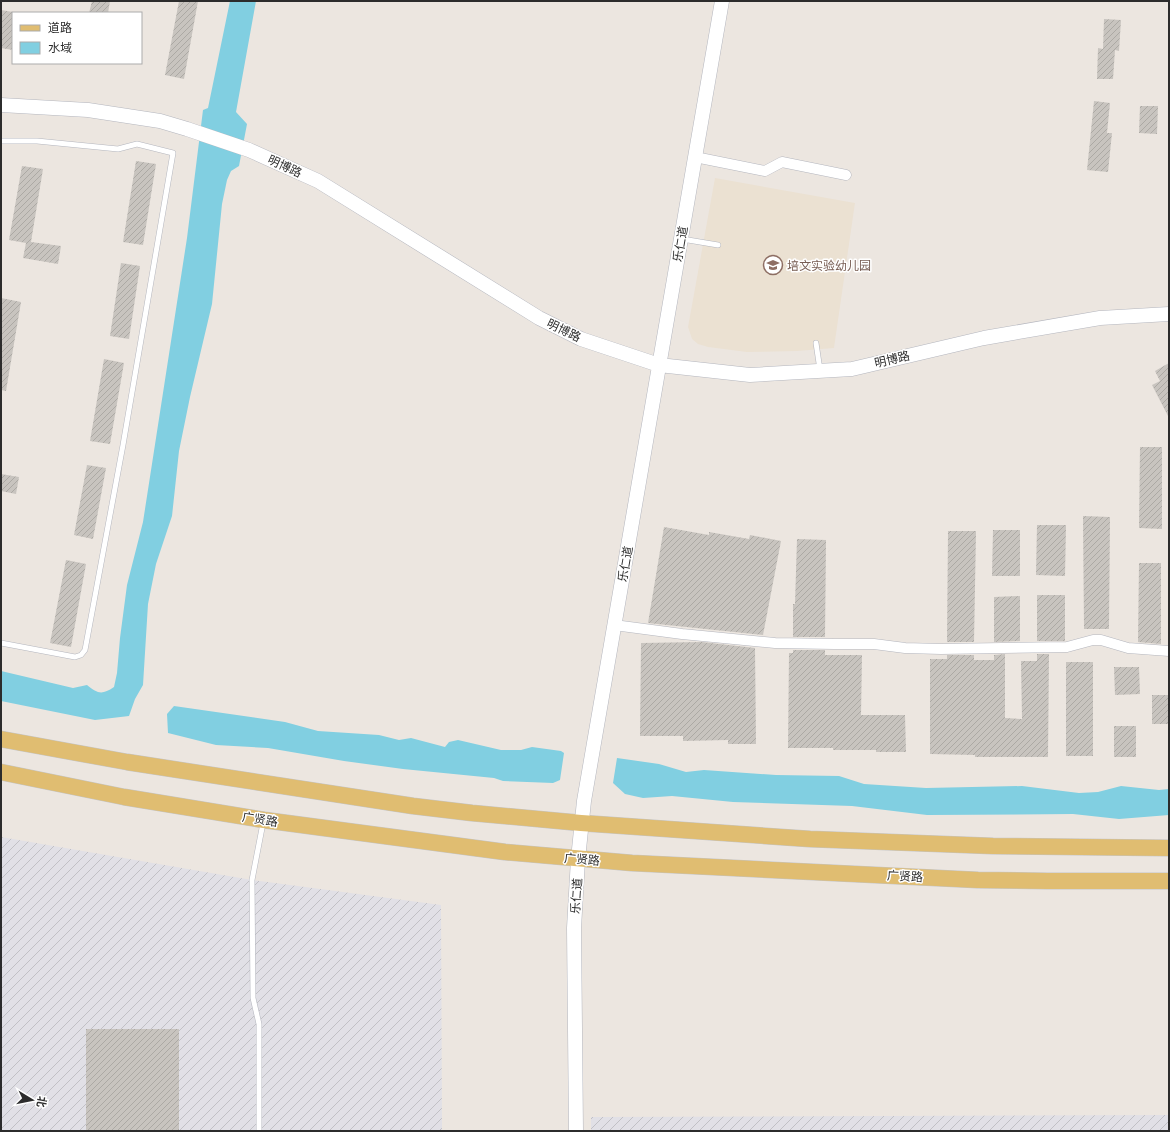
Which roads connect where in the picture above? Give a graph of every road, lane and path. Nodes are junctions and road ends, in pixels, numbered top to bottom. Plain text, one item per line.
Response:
1 (722, 1) edge
2 (1, 105) edge
3 (1, 141) edge
4 (695, 157) junction
5 (846, 175) dead end
6 (681, 238) junction
7 (718, 246) dead end
8 (1169, 314) edge
9 (816, 343) dead end
10 (659, 365) junction
11 (820, 370) junction
12 (614, 625) junction
13 (1, 643) edge
14 (1169, 650) edge
15 (1, 739) edge
16 (1, 772) edge
17 (264, 820) junction
18 (581, 823) junction
19 (1169, 848) edge
20 (578, 859) junction
21 (1169, 881) edge
22 (259, 1131) edge
23 (576, 1131) edge

1 - 4 street, 乐仁道
2 - 10 street, 明博路
3 - 13 lane
4 - 5 street
4 - 6 street, 乐仁道
6 - 7 lane
6 - 10 street, 乐仁道
8 - 11 street, 明博路
9 - 11 lane
10 - 11 street, 明博路
10 - 12 street, 乐仁道
12 - 14 street
12 - 18 street, 乐仁道
15 - 18 main road
16 - 17 main road, 广贤路
17 - 20 main road, 广贤路
17 - 22 lane
18 - 19 main road
18 - 20 street, 乐仁道
20 - 21 main road, 广贤路
20 - 23 street, 乐仁道

